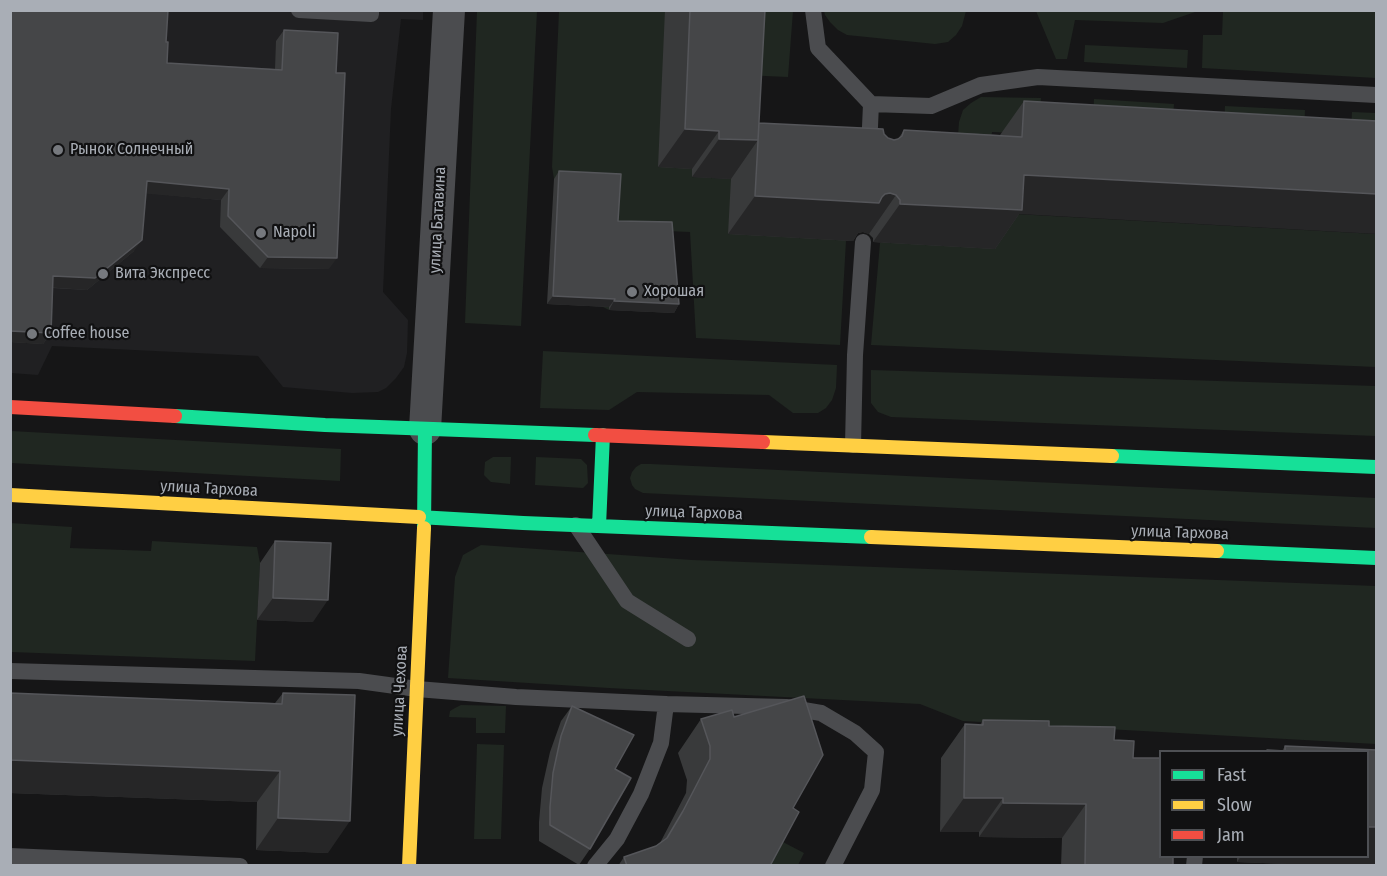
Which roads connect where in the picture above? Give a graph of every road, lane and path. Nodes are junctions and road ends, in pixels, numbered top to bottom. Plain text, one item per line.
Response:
1 (299, 10) edge
2 (371, 10) edge
3 (449, 10) edge
4 (813, 10) edge
5 (1377, 95) edge
6 (871, 104) junction
7 (867, 168) edge
8 (863, 242) edge
9 (10, 407) edge
10 (426, 429) junction
11 (603, 435) junction
12 (854, 445) junction
13 (1377, 467) edge
14 (10, 495) edge
15 (424, 518) junction
16 (576, 525) junction
17 (599, 526) junction
18 (1377, 558) edge
19 (688, 639) dead end
20 (10, 671) edge
21 (417, 689) junction
22 (666, 704) junction
23 (10, 856) edge
24 (240, 866) edge
25 (409, 866) edge
26 (595, 866) edge
27 (833, 866) edge

1 - 2 lane
3 - 10 street, улица Батавина
4 - 6 lane
5 - 6 lane
6 - 7 lane
8 - 12 lane
9 - 10 main road
10 - 11 main road
10 - 15 main road, улица Чехова
11 - 12 main road
11 - 17 main road
12 - 13 main road
14 - 15 main road, улица Тархова
15 - 16 main road, улица Тархова
15 - 21 main road, улица Чехова
16 - 17 main road, улица Тархова
16 - 19 lane
17 - 18 main road, улица Тархова
20 - 21 lane
21 - 22 lane
21 - 25 main road, улица Чехова
22 - 26 lane
22 - 27 lane
23 - 24 lane

